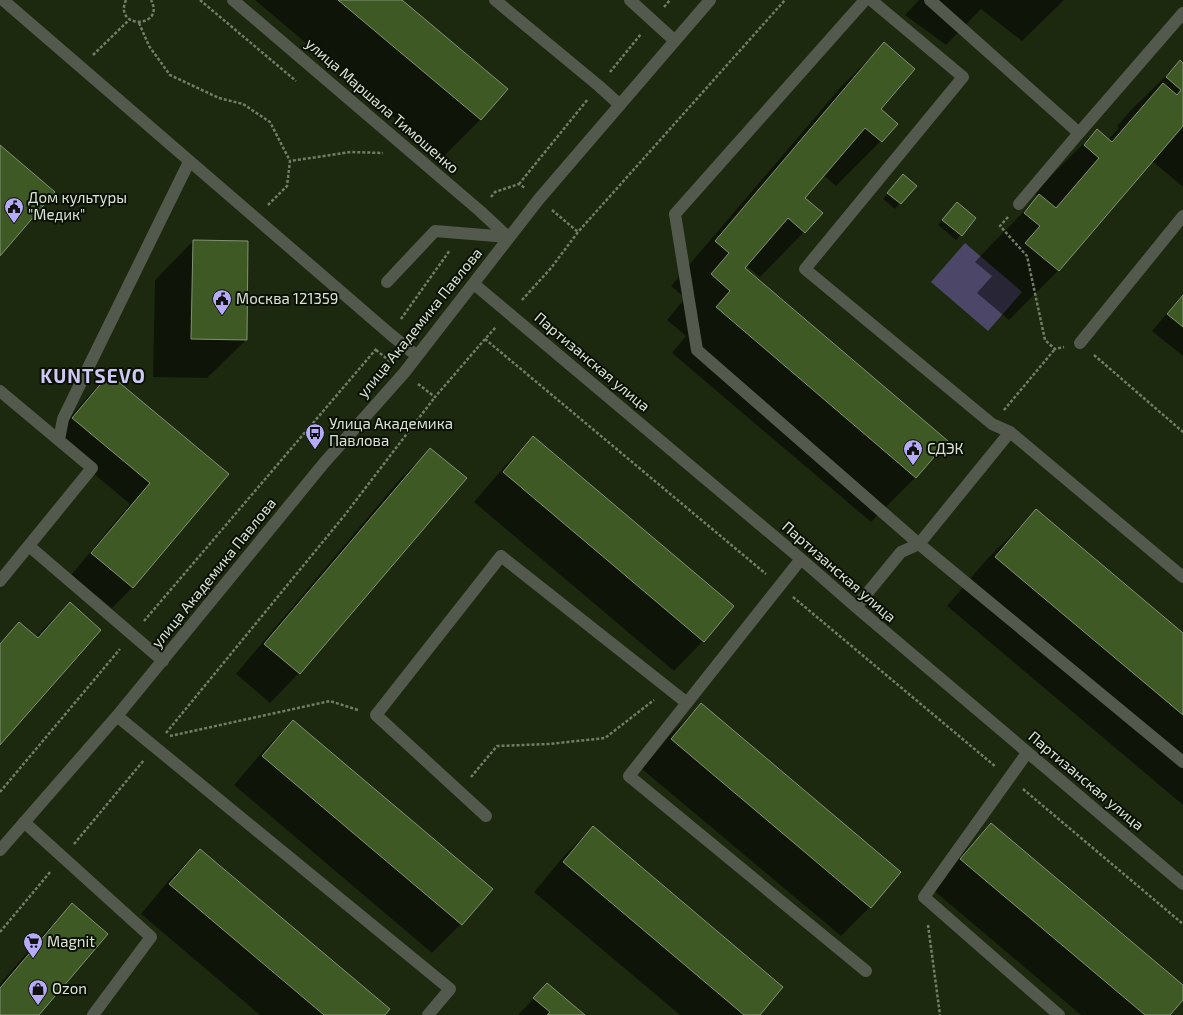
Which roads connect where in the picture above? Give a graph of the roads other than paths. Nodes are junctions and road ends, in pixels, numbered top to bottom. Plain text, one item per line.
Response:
1 (3, 0) edge
2 (234, 0) edge
3 (495, 0) edge
4 (630, 0) edge
5 (710, 0) edge
6 (865, 0) edge
7 (871, 0) edge
8 (930, 0) edge
9 (1183, 13) edge
10 (675, 41) junction
11 (620, 105) junction
12 (1079, 133) junction
13 (189, 162) junction
14 (1019, 204) dead end
15 (1183, 216) edge
16 (508, 237) junction
17 (387, 282) dead end
18 (474, 284) junction
19 (1080, 343) dead end
20 (417, 356) junction
21 (0, 391) edge
22 (1010, 432) junction
23 (59, 440) junction
24 (920, 544) junction
25 (29, 546) junction
26 (801, 560) junction
27 (1183, 577) edge
28 (0, 581) edge
29 (856, 607) junction
30 (163, 660) junction
31 (687, 703) junction
32 (117, 716) junction
33 (1027, 753) junction
34 (1183, 762) edge
35 (486, 816) dead end
36 (24, 822) junction
37 (0, 850) edge
38 (1183, 884) edge
39 (866, 971) dead end
40 (93, 1015) edge
41 (428, 1015) edge
42 (1059, 1015) edge

1 - 13 street
2 - 16 street, улица Маршала Тимошенко
3 - 11 street
4 - 10 street
5 - 10 street, улица Академика Павлова
6 - 24 street
7 - 22 street
8 - 12 street
9 - 12 street
10 - 11 street, улица Академика Павлова
11 - 16 street, улица Академика Павлова
12 - 14 street
13 - 20 street
13 - 23 street
15 - 19 street
16 - 17 street
16 - 18 street, улица Академика Павлова
18 - 20 street, улица Академика Павлова
18 - 26 street, Партизанская улица
20 - 30 street, улица Академика Павлова
21 - 23 street
22 - 24 street
22 - 27 street
23 - 25 street
24 - 29 street
24 - 34 street
25 - 28 street
25 - 30 street
26 - 29 street, Партизанская улица
26 - 31 street
29 - 33 street, Партизанская улица
30 - 32 street, улица Академика Павлова
31 - 35 street
31 - 39 street
32 - 36 street, улица Академика Павлова
32 - 41 street
33 - 38 street, Партизанская улица
33 - 42 street
36 - 37 street, улица Академика Павлова
36 - 40 street

